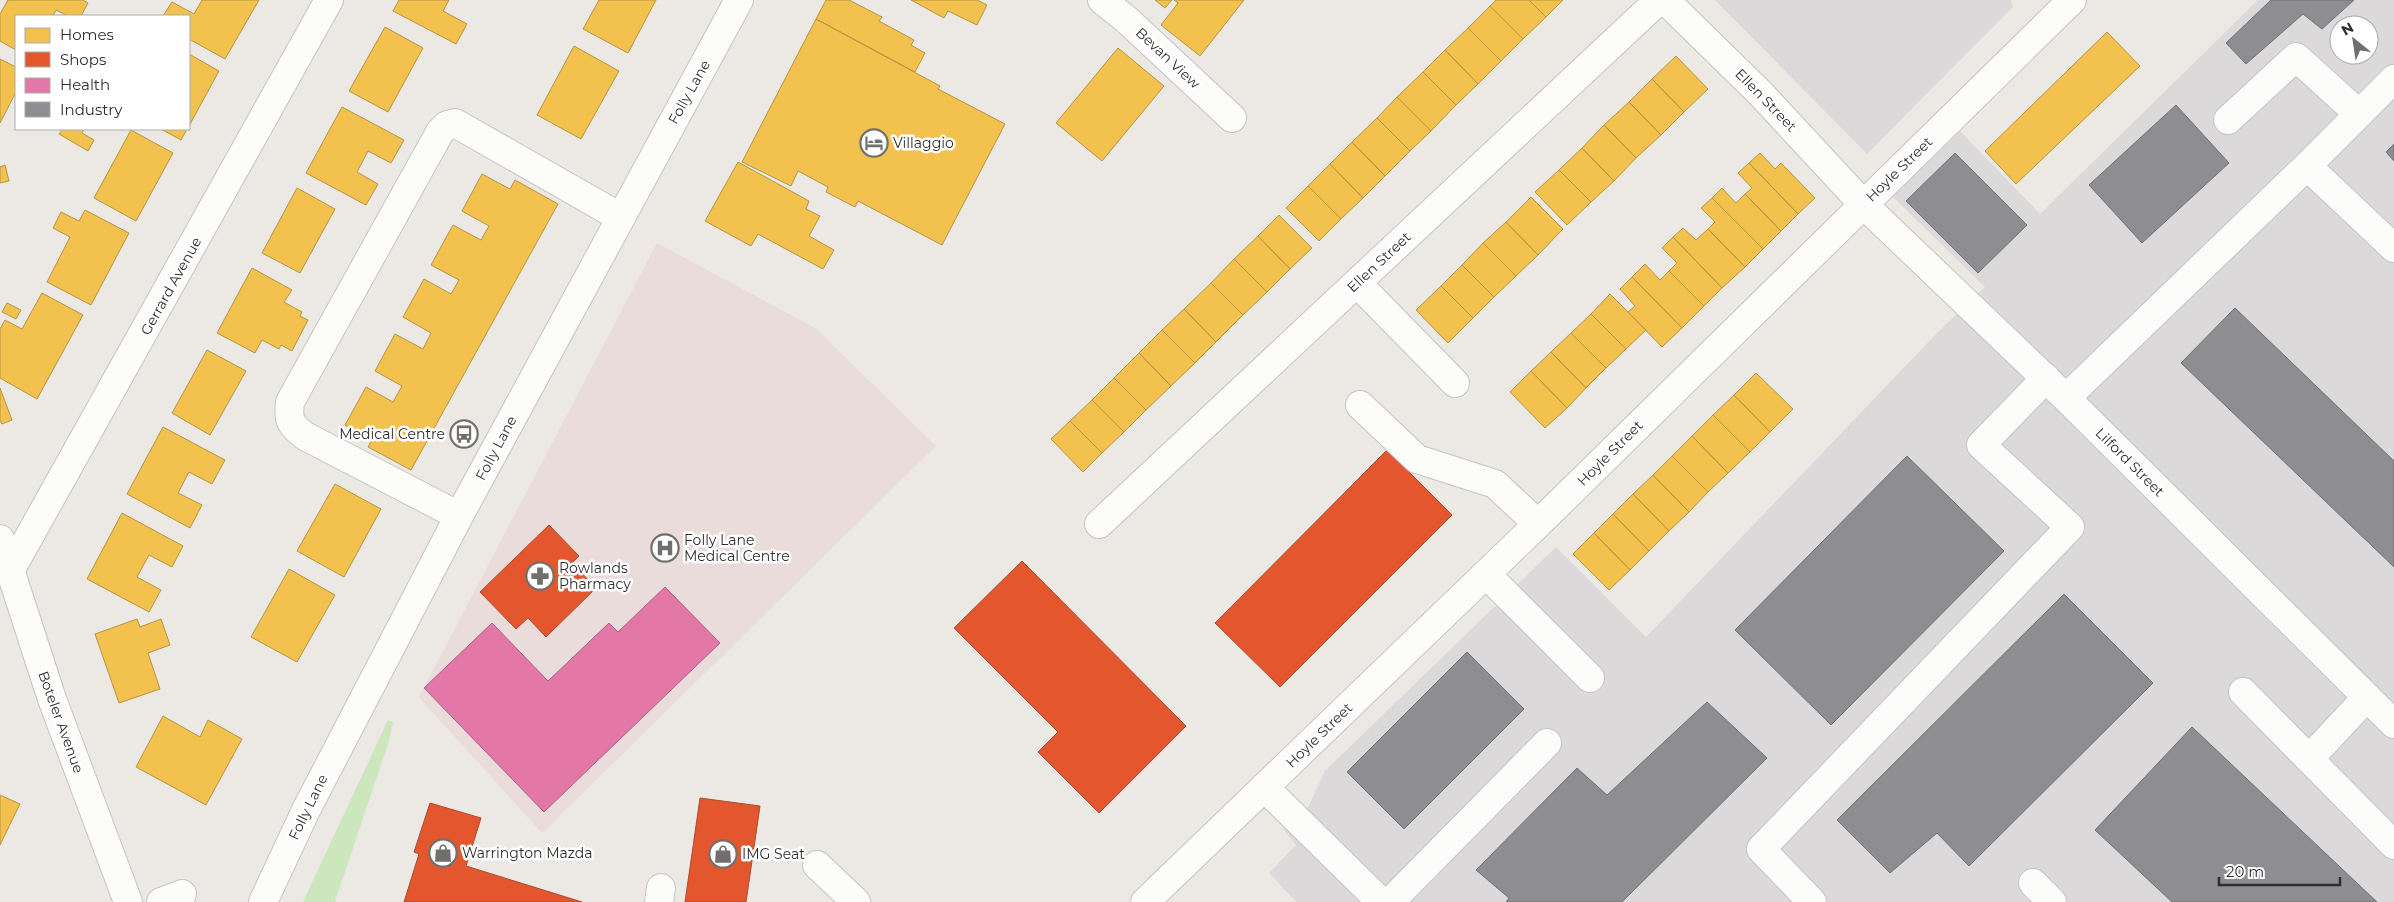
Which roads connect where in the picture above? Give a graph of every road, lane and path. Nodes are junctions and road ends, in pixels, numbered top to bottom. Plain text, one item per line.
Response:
1 (329, 0) edge
2 (739, 0) edge
3 (1102, 0) edge
4 (1659, 0) edge
5 (1665, 0) edge
6 (2072, 0) edge
7 (2394, 79) edge
8 (2359, 114) junction
9 (1232, 118) dead end
10 (2228, 120) dead end
11 (2308, 166) junction
12 (1863, 204) junction
13 (620, 217) junction
14 (2394, 248) edge
15 (1357, 283) junction
16 (2046, 378) junction
17 (1455, 383) dead end
18 (2066, 398) junction
19 (1360, 405) dead end
20 (459, 516) junction
21 (1099, 524) dead end
22 (1538, 524) junction
23 (0, 540) edge
24 (5, 569) edge
25 (1486, 574) junction
26 (1590, 678) dead end
27 (2243, 692) dead end
28 (2367, 697) junction
29 (2393, 720) edge
30 (1547, 744) dead end
31 (2308, 759) junction
32 (1264, 787) junction
33 (2394, 845) edge
34 (817, 865) dead end
35 (2033, 883) dead end
36 (128, 902) edge
37 (263, 902) edge
38 (856, 902) edge
39 (1145, 902) edge
40 (1381, 902) edge
41 (1390, 902) edge
42 (1812, 902) edge
43 (2052, 902) edge

1 - 24 street, Gerrard Avenue
2 - 13 street, Folly Lane
3 - 9 street, Bevan View
4 - 15 street, Ellen Street
5 - 12 street, Ellen Street
6 - 12 street, Hoyle Street
7 - 8 street
8 - 10 street
8 - 11 street
11 - 14 street
11 - 18 street
12 - 16 street, Lilford Street
12 - 22 street, Hoyle Street
13 - 20 street, Folly Lane
13 - 20 street
15 - 17 street
15 - 21 street, Ellen Street
16 - 18 street, Lilford Street
16 - 42 street
18 - 28 street, Lilford Street
19 - 22 street
20 - 37 street, Folly Lane
22 - 25 street, Hoyle Street
23 - 24 street, Boteler Avenue
24 - 36 street, Boteler Avenue
25 - 26 street
25 - 32 street, Hoyle Street
27 - 31 street
28 - 29 street, Lilford Street
28 - 31 street
30 - 41 street
31 - 33 street
32 - 39 street, Hoyle Street
32 - 40 street
34 - 38 street
35 - 43 street

